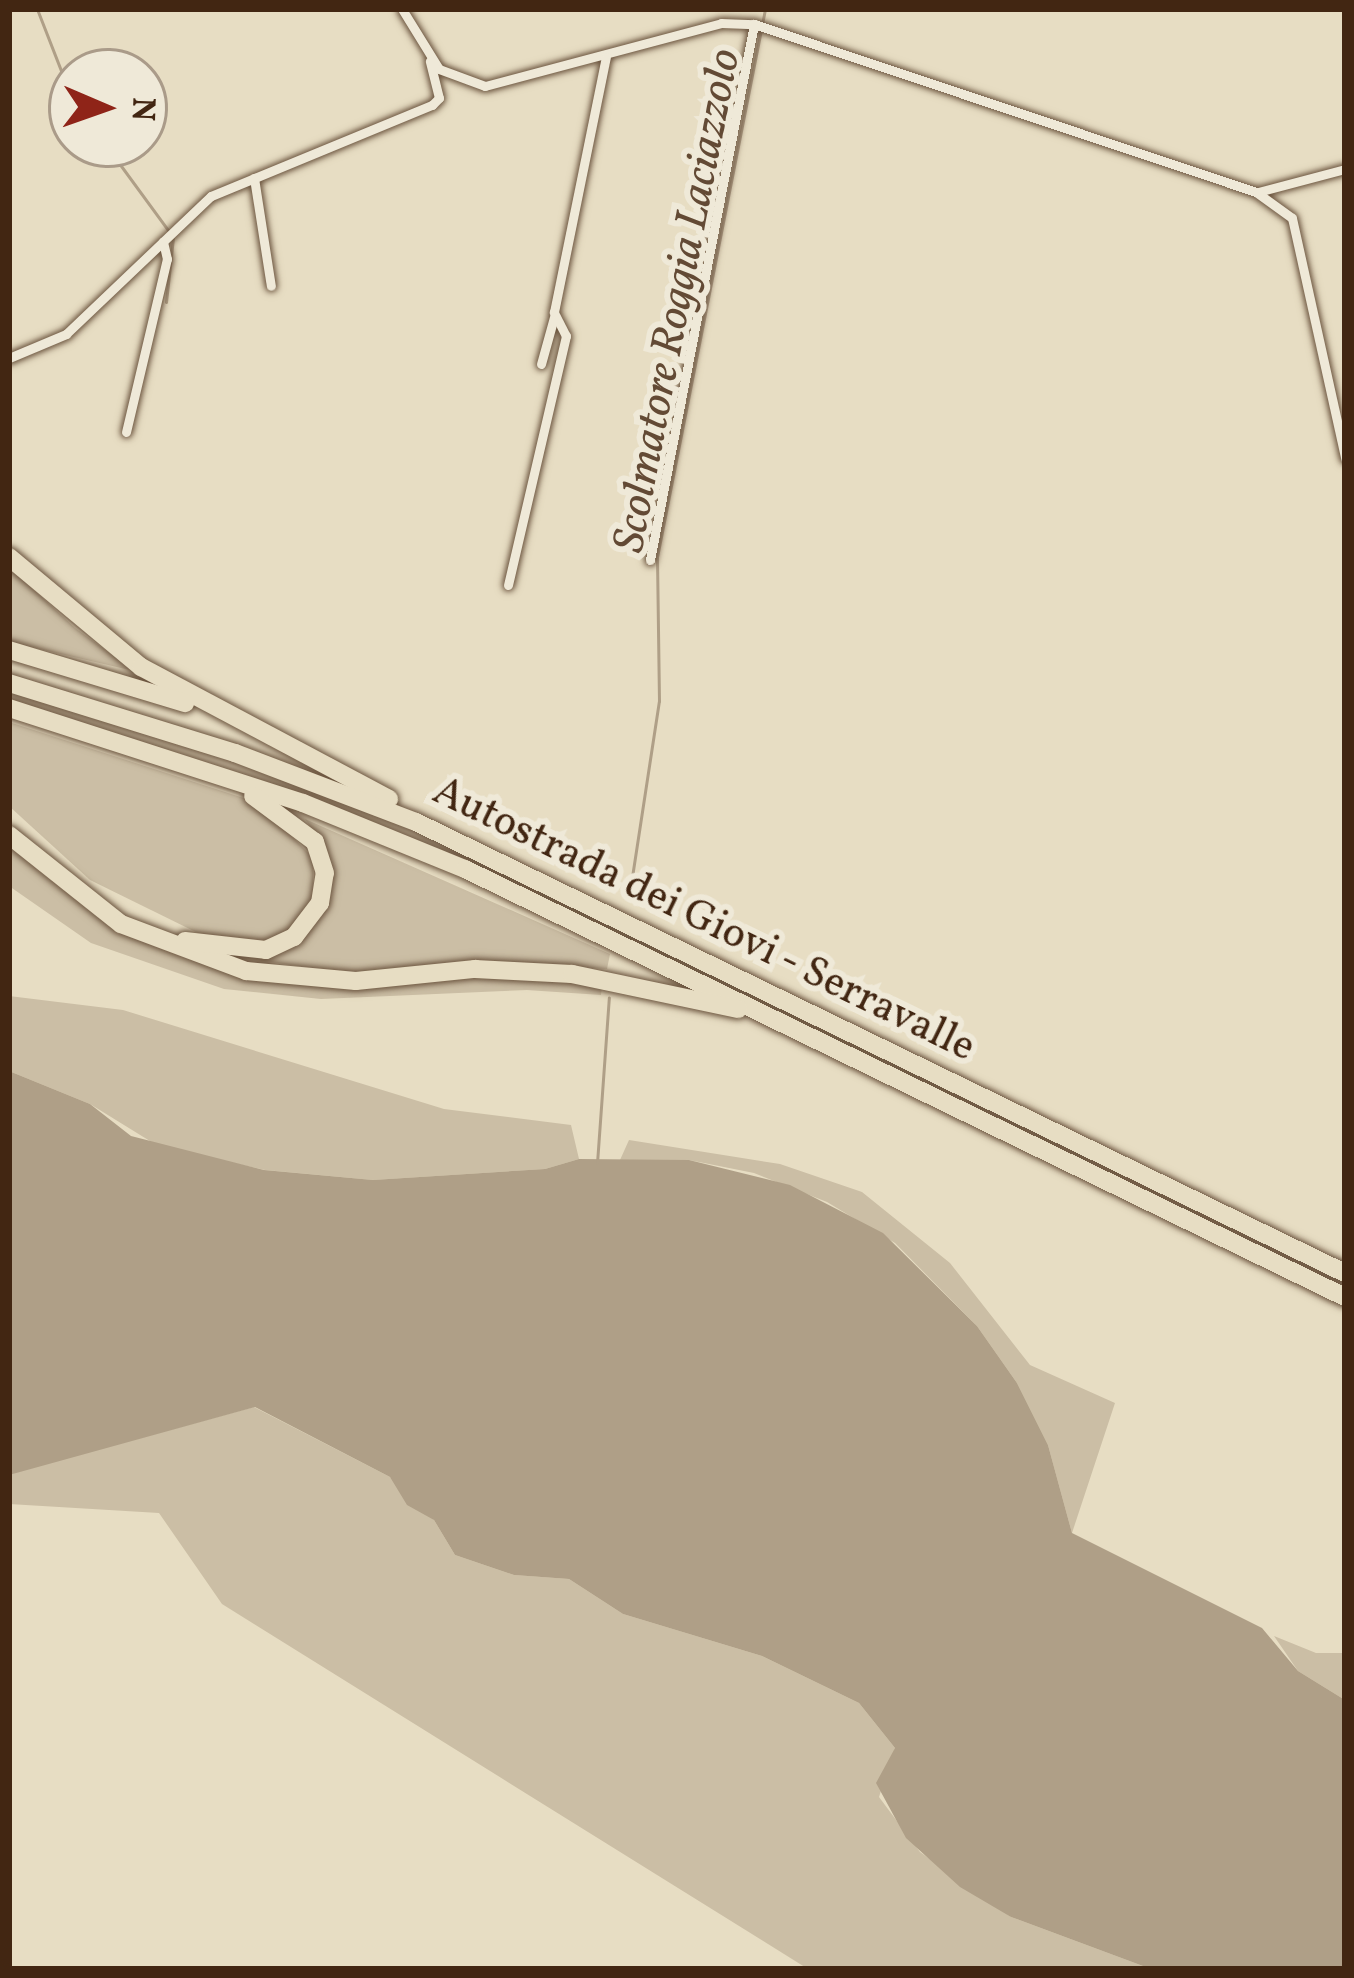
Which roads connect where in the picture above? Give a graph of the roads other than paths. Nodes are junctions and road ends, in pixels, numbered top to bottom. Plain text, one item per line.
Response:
1 (402, 9) edge
2 (760, 25) junction
3 (428, 56) junction
4 (606, 56) junction
5 (1345, 169) edge
6 (254, 178) junction
7 (1256, 192) junction
8 (163, 241) junction
9 (271, 286) dead end
10 (554, 316) junction
11 (9, 358) edge
12 (541, 364) dead end
13 (126, 432) dead end
14 (1345, 458) edge
15 (9, 557) edge
16 (650, 560) dead end
17 (508, 585) dead end
18 (9, 650) edge
19 (9, 683) edge
20 (9, 708) edge
21 (223, 717) junction
22 (145, 748) junction
23 (9, 818) edge
24 (9, 835) edge
25 (509, 864) junction
26 (770, 1016) junction
27 (1345, 1273) edge
28 (1345, 1297) edge

1 - 3 street
2 - 4 street
2 - 7 street
2 - 16 street
3 - 4 street
3 - 6 street
4 - 10 street
5 - 7 street
6 - 8 street
6 - 9 street
7 - 14 street
8 - 11 street
8 - 13 street
10 - 12 street
10 - 17 street
15 - 21 highway
18 - 21 highway
19 - 25 highway, Autostrada dei Giovi - Serravalle
20 - 22 highway, Autostrada dei Giovi - Serravalle
21 - 25 highway
22 - 23 highway
22 - 26 highway, Autostrada dei Giovi - Serravalle
24 - 26 highway
25 - 27 highway, Autostrada dei Giovi - Serravalle
26 - 28 highway, Autostrada dei Giovi - Serravalle

